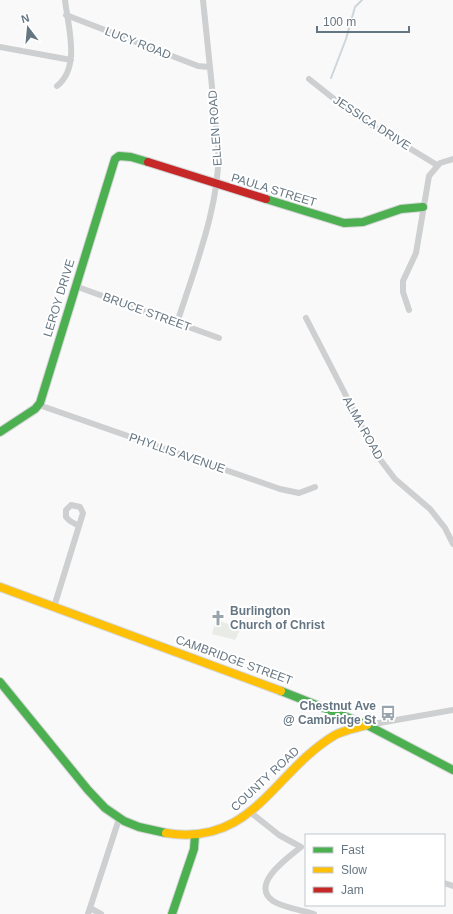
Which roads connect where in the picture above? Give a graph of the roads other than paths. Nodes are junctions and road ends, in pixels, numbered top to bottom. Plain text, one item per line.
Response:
1 (65, 0) edge
2 (203, 0) edge
3 (66, 15) junction
4 (0, 47) edge
5 (71, 60) junction
6 (210, 67) junction
7 (309, 79) dead end
8 (57, 86) dead end
9 (119, 156) joint
10 (453, 159) edge
11 (437, 165) junction
12 (216, 184) junction
13 (423, 207) junction
14 (75, 286) junction
15 (409, 310) dead end
16 (306, 318) dead end
17 (177, 323) junction
18 (219, 338) dead end
19 (39, 405) junction
20 (0, 432) edge
21 (315, 487) dead end
22 (79, 526) dead end
23 (453, 544) edge
24 (0, 587) edge
25 (54, 607) junction
26 (0, 682) edge
27 (453, 710) edge
28 (367, 725) junction
29 (453, 770) edge
30 (250, 812) junction
31 (119, 819) junction
32 (195, 836) junction
33 (303, 847) edge
34 (89, 911) edge
35 (101, 914) edge
36 (172, 914) edge
37 (314, 914) edge

1 - 3 street
2 - 6 street, ELLEN ROAD
3 - 5 street
3 - 6 street, LUCY ROAD
4 - 5 street
5 - 8 street
6 - 12 street, ELLEN ROAD
7 - 11 street, JESSICA DRIVE
9 - 12 street, PAULA STREET
9 - 14 street, LEROY DRIVE
10 - 11 street
11 - 13 street
12 - 13 street, PAULA STREET
12 - 17 street, ELLEN ROAD
13 - 15 street
14 - 17 street, BRUCE STREET
14 - 19 street, LEROY DRIVE
16 - 23 street, ALMA ROAD
17 - 18 street, BRUCE STREET
19 - 20 street
19 - 21 street, PHYLLIS AVENUE
22 - 25 street
24 - 25 street, CAMBRIDGE STREET
25 - 28 street, CAMBRIDGE STREET
26 - 31 street, COUNTY ROAD
27 - 28 street
28 - 29 street, CAMBRIDGE STREET
28 - 30 street, COUNTY ROAD
30 - 32 street, COUNTY ROAD
30 - 33 street
31 - 32 street, COUNTY ROAD
31 - 34 street
32 - 36 street
33 - 37 street
34 - 35 street

